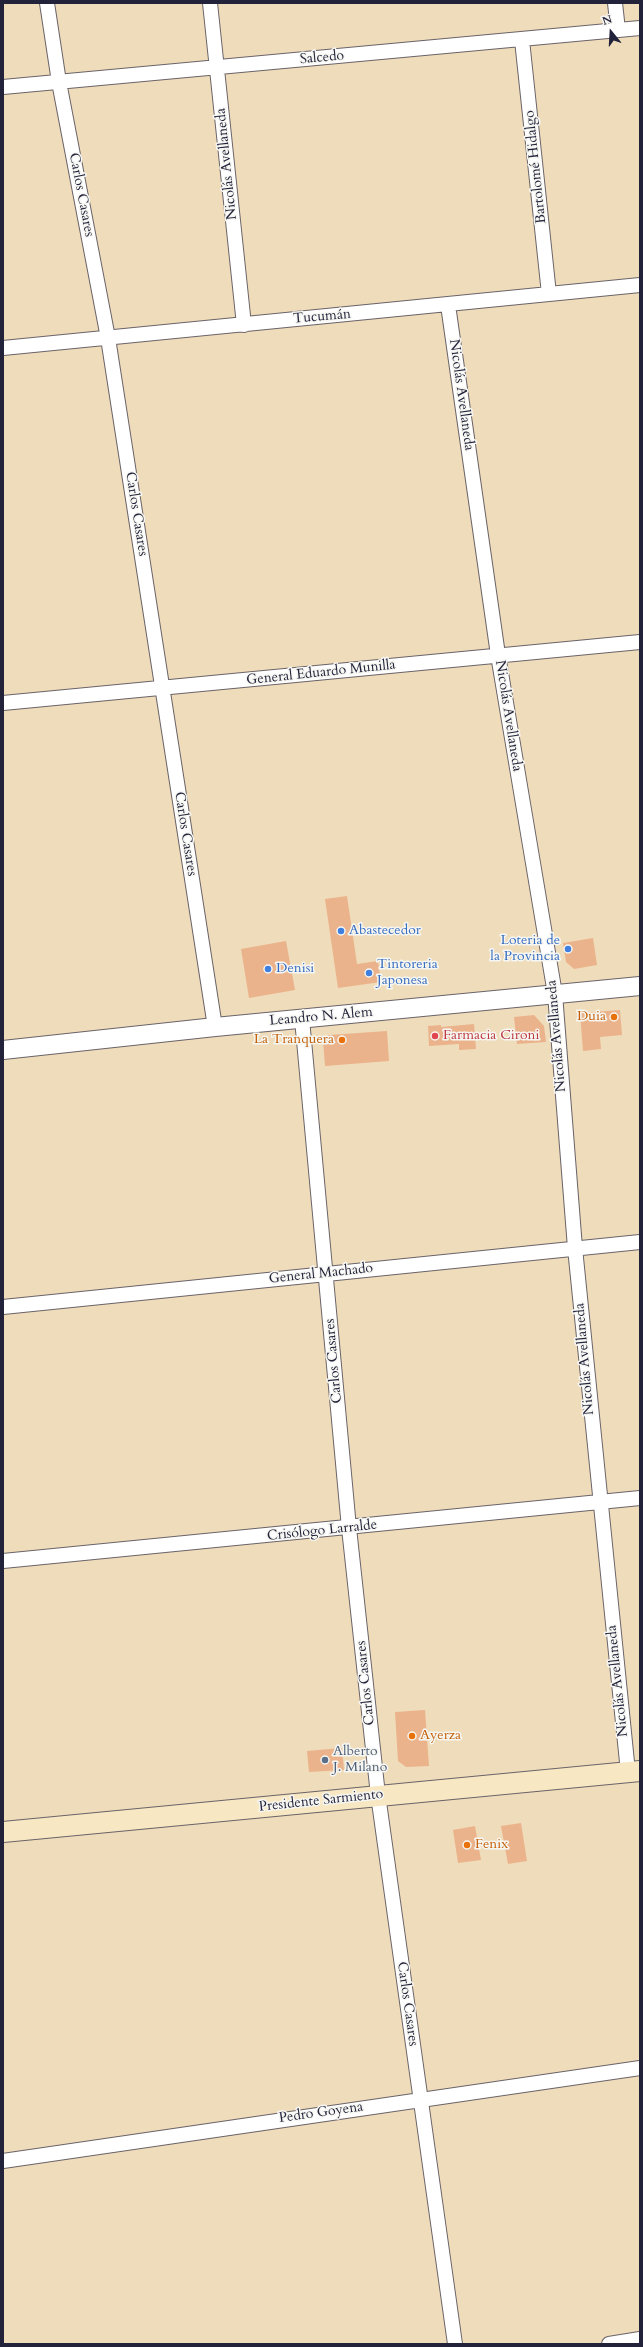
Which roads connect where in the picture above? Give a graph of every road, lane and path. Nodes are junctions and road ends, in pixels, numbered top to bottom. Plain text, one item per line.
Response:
1 (47, 3) edge
2 (210, 3) edge
3 (616, 3) edge
4 (640, 28) edge
5 (618, 30) junction
6 (522, 40) junction
7 (216, 68) junction
8 (59, 82) junction
9 (3, 87) edge
10 (640, 285) edge
11 (549, 294) junction
12 (448, 305) junction
13 (244, 325) junction
14 (108, 338) junction
15 (3, 348) edge
16 (640, 642) edge
17 (498, 656) junction
18 (163, 688) junction
19 (3, 704) edge
20 (640, 986) edge
21 (554, 994) junction
22 (302, 1019) junction
23 (215, 1027) junction
24 (3, 1050) edge
25 (640, 1242) edge
26 (575, 1248) junction
27 (327, 1273) junction
28 (3, 1307) edge
29 (640, 1498) edge
30 (599, 1503) junction
31 (349, 1528) junction
32 (3, 1561) edge
33 (634, 1771) edge
34 (378, 1795) junction
35 (3, 1832) edge
36 (640, 2068) edge
37 (420, 2099) junction
38 (3, 2161) edge
39 (640, 2339) edge
40 (455, 2344) edge
41 (609, 2344) edge

1 - 8 street, Carlos Casares
2 - 7 street, Nicolás Avellaneda
3 - 5 street
4 - 5 street, Salcedo
5 - 6 street, Salcedo
6 - 7 street, Salcedo
6 - 11 street, Bartolomé Hidalgo
7 - 8 street, Salcedo
7 - 13 street, Nicolás Avellaneda
8 - 9 street, Salcedo
8 - 14 street, Carlos Casares
10 - 11 street, Tucumán
11 - 12 street, Tucumán
12 - 13 street, Tucumán
12 - 17 street, Nicolás Avellaneda
13 - 14 street, Tucumán
14 - 15 street, Tucumán
14 - 18 street, Carlos Casares
16 - 17 street, General Eduardo Munilla
17 - 18 street, General Eduardo Munilla
17 - 21 street, Nicolás Avellaneda
18 - 19 street, General Eduardo Munilla
18 - 23 street, Carlos Casares
20 - 21 street, Leandro N. Alem
21 - 22 street, Leandro N. Alem
21 - 26 street, Nicolás Avellaneda
22 - 23 street, Leandro N. Alem
22 - 27 street, Carlos Casares
23 - 24 street, Leandro N. Alem
25 - 26 street, General Machado
26 - 27 street, General Machado
26 - 30 street, Nicolás Avellaneda
27 - 28 street, General Machado
27 - 31 street, Carlos Casares
29 - 30 street, Crisólogo Larralde
30 - 31 street, Crisólogo Larralde
30 - 33 street, Nicolás Avellaneda
31 - 32 street, Crisólogo Larralde
31 - 34 street, Carlos Casares
33 - 34 main road, Presidente Sarmiento
34 - 35 main road, Presidente Sarmiento
34 - 37 street, Carlos Casares
36 - 37 street, Pedro Goyena
37 - 38 street, Pedro Goyena
37 - 40 street, Carlos Casares
39 - 41 street

